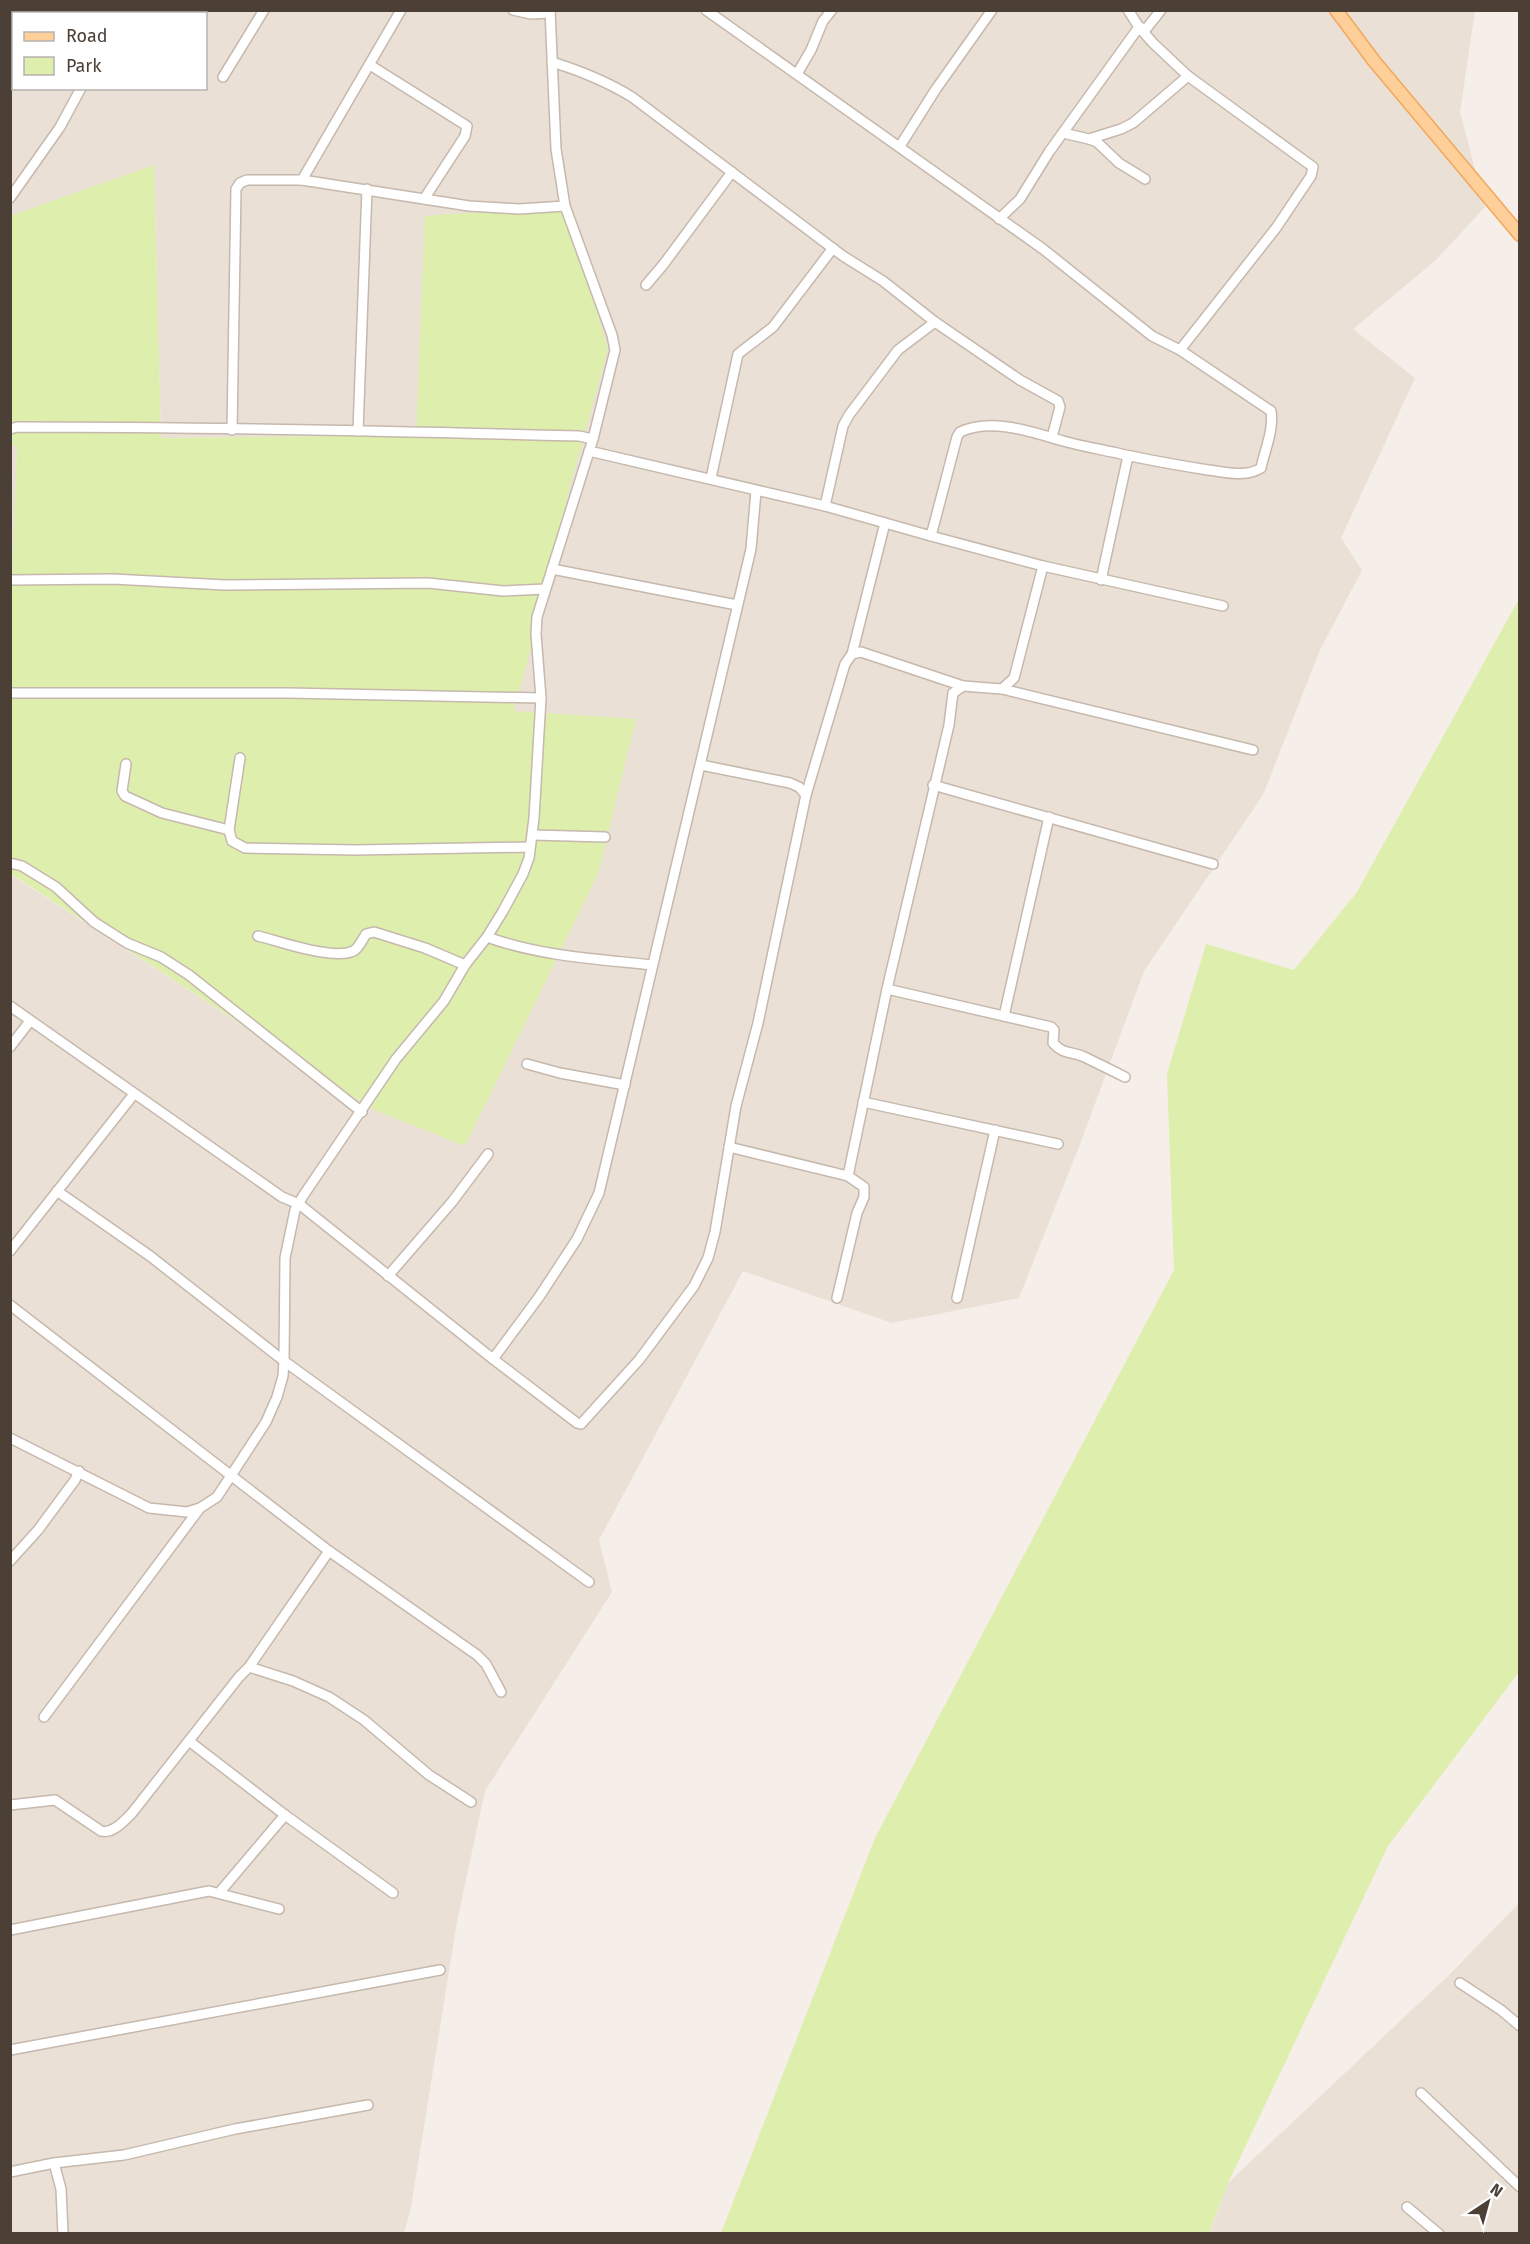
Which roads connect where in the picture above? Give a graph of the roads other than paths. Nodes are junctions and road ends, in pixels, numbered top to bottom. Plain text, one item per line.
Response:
1 (264, 10) edge
2 (401, 10) edge
3 (513, 10) edge
4 (706, 10) edge
5 (832, 10) edge
6 (992, 10) edge
7 (1128, 10) edge
8 (1161, 10) edge
9 (1336, 10) edge
10 (550, 12) edge
11 (1139, 27) junction
12 (552, 62) junction
13 (370, 64) junction
14 (797, 74) junction
15 (1188, 76) junction
16 (223, 77) dead end
17 (80, 90) edge
18 (1063, 133) junction
19 (1089, 139) junction
20 (900, 146) junction
21 (732, 172) junction
22 (1145, 179) dead end
23 (302, 180) junction
24 (367, 189) junction
25 (10, 198) edge
26 (424, 199) junction
27 (565, 206) junction
28 (999, 219) junction
29 (1520, 235) edge
30 (833, 248) junction
31 (646, 285) dead end
32 (935, 322) junction
33 (1180, 350) junction
34 (10, 429) edge
35 (232, 430) junction
36 (358, 430) junction
37 (1052, 437) junction
38 (593, 439) junction
39 (590, 451) junction
40 (1128, 456) junction
41 (711, 478) junction
42 (756, 491) junction
43 (825, 506) junction
44 (885, 523) junction
45 (931, 537) junction
46 (1043, 566) junction
47 (552, 569) junction
48 (10, 580) edge
49 (1101, 580) junction
50 (545, 589) junction
51 (737, 605) junction
52 (1223, 606) dead end
53 (852, 654) junction
54 (963, 686) junction
55 (1002, 689) junction
56 (10, 693) edge
57 (541, 698) junction
58 (1253, 750) dead end
59 (240, 758) dead end
60 (126, 764) dead end
61 (701, 765) junction
62 (933, 785) junction
63 (806, 795) junction
64 (1049, 817) junction
65 (229, 830) junction
66 (533, 835) junction
67 (605, 837) dead end
68 (530, 847) junction
69 (10, 862) edge
70 (1213, 864) dead end
71 (258, 936) dead end
72 (487, 937) junction
73 (465, 965) junction
74 (652, 965) junction
75 (887, 989) junction
76 (10, 1006) edge
77 (1004, 1017) junction
78 (30, 1021) junction
79 (10, 1047) edge
80 (526, 1064) dead end
81 (1125, 1077) dead end
82 (625, 1085) junction
83 (134, 1094) junction
84 (863, 1102) junction
85 (362, 1112) junction
86 (995, 1130) junction
87 (1058, 1144) dead end
88 (729, 1147) junction
89 (488, 1154) dead end
90 (848, 1176) junction
91 (57, 1191) junction
92 (299, 1204) junction
93 (10, 1251) edge
94 (388, 1276) junction
95 (837, 1298) dead end
96 (957, 1298) dead end
97 (10, 1305) edge
98 (493, 1359) junction
99 (284, 1361) junction
100 (10, 1438) edge
101 (79, 1471) junction
102 (231, 1475) junction
103 (200, 1508) junction
104 (329, 1551) junction
105 (10, 1561) edge
106 (590, 1582) dead end
107 (249, 1667) junction
108 (501, 1692) dead end
109 (44, 1717) dead end
110 (189, 1741) junction
111 (471, 1802) dead end
112 (10, 1805) edge
113 (285, 1815) junction
114 (219, 1893) junction
115 (393, 1893) dead end
116 (279, 1910) dead end
117 (10, 1930) edge
118 (440, 1970) dead end
119 (1460, 1983) dead end
120 (1520, 2026) edge
121 (10, 2050) edge
122 (1421, 2093) dead end
123 (368, 2105) dead end
124 (54, 2163) junction
125 (10, 2172) edge
126 (1520, 2187) edge
127 (1407, 2207) dead end
128 (63, 2234) edge
129 (1439, 2234) edge

1 - 16 street
2 - 13 street
3 - 10 street
4 - 14 street
5 - 14 street
6 - 20 street
7 - 11 street
8 - 11 street
9 - 29 main road
10 - 12 street
11 - 15 street
11 - 18 street
12 - 21 street
12 - 27 street
13 - 23 street
13 - 26 street
14 - 20 street
15 - 19 street
15 - 33 street
17 - 25 street
18 - 19 street
18 - 28 street
19 - 22 street
20 - 28 street
21 - 30 street
21 - 31 street
23 - 24 street
23 - 35 street
24 - 26 street
24 - 36 street
26 - 27 street
27 - 38 street
28 - 33 street
30 - 32 street
30 - 41 street
32 - 37 street
32 - 43 street
33 - 40 street
34 - 35 street
35 - 36 street
36 - 38 street
37 - 40 street
37 - 45 street
38 - 39 street
39 - 41 street
39 - 47 street
40 - 49 street
41 - 42 street
42 - 43 street
42 - 51 street
43 - 44 street
44 - 45 street
44 - 53 street
45 - 46 street
46 - 49 street
46 - 55 street
47 - 50 street
47 - 51 street
48 - 50 street
49 - 52 street
50 - 57 street
51 - 61 street
53 - 54 street
53 - 63 street
54 - 55 street
54 - 62 street
55 - 58 street
56 - 57 street
57 - 66 street
59 - 65 street
60 - 65 street
61 - 63 street
61 - 74 street
62 - 64 street
62 - 75 street
63 - 88 street
64 - 70 street
64 - 77 street
65 - 68 street
66 - 67 street
66 - 68 street
68 - 72 street
69 - 85 street
71 - 73 street
72 - 73 street
72 - 74 street
73 - 85 street
74 - 82 street
75 - 77 street
75 - 84 street
76 - 78 street
77 - 81 street
78 - 79 street
78 - 83 street
80 - 82 street
82 - 98 street
83 - 91 street
83 - 92 street
84 - 86 street
84 - 90 street
85 - 92 street
86 - 87 street
86 - 96 street
88 - 90 street
88 - 98 street
89 - 94 street
90 - 95 street
91 - 93 street
91 - 99 street
92 - 94 street
92 - 99 street
94 - 98 street
97 - 102 street
99 - 102 street
99 - 106 street
100 - 101 street
101 - 103 street
101 - 105 street
102 - 103 street
102 - 104 street
103 - 109 street
104 - 107 street
104 - 108 street
107 - 110 street
107 - 111 street
110 - 112 street
110 - 113 street
113 - 114 street
113 - 115 street
114 - 116 street
114 - 117 street
118 - 121 street
119 - 120 street
122 - 126 street
123 - 124 street
124 - 125 street
124 - 128 street
127 - 129 street

